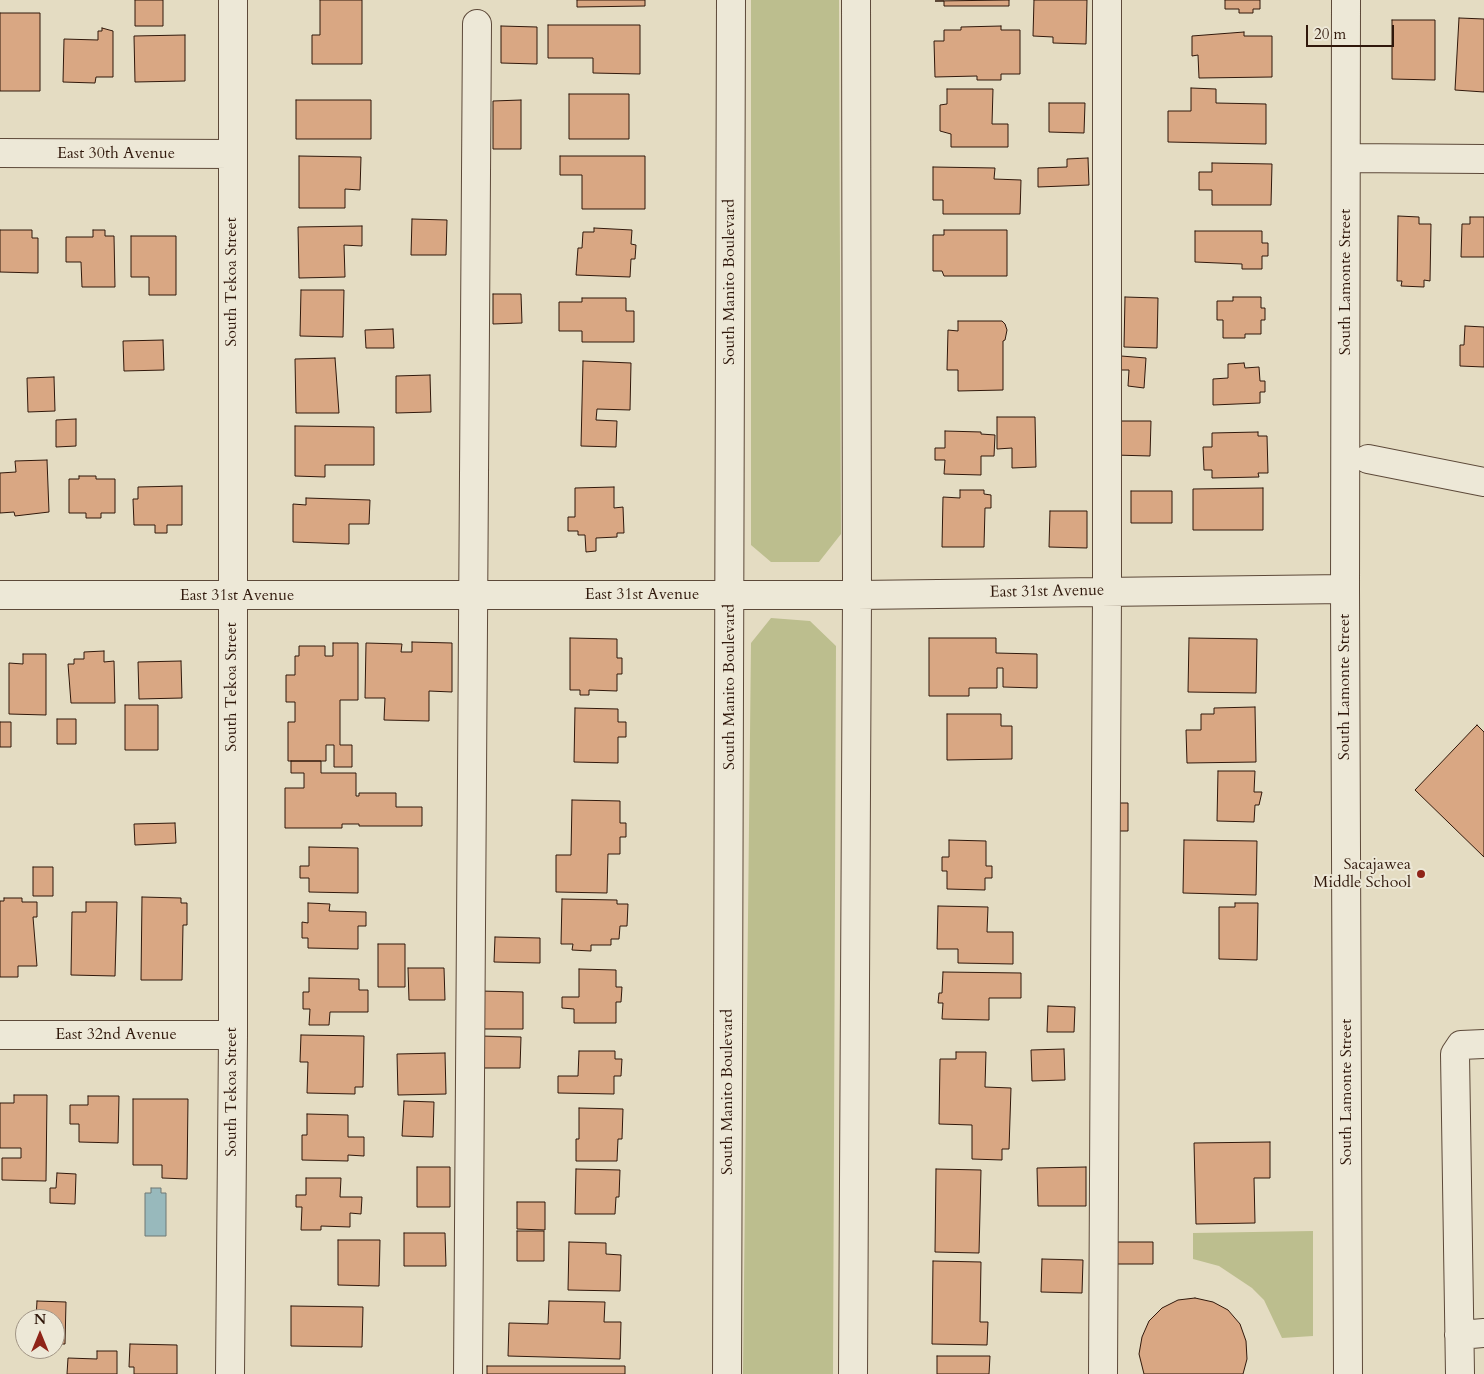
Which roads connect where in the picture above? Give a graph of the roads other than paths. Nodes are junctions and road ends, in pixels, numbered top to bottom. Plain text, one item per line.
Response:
1 (233, 0) edge
2 (731, 0) edge
3 (856, 0) edge
4 (1107, 0) edge
5 (1346, 0) edge
6 (477, 24) dead end
7 (0, 153) edge
8 (232, 154) junction
9 (1346, 158) junction
10 (1484, 159) edge
11 (1368, 459) dead end
12 (1484, 482) edge
13 (1345, 588) junction
14 (1107, 591) junction
15 (472, 595) junction
16 (730, 595) junction
17 (857, 595) junction
18 (0, 596) edge
19 (232, 596) junction
20 (0, 1035) edge
21 (233, 1035) junction
22 (1484, 1044) edge
23 (1472, 1334) edge
24 (230, 1374) edge
25 (468, 1374) edge
26 (727, 1374) edge
27 (853, 1374) edge
28 (1102, 1374) edge
29 (1348, 1374) edge
30 (1460, 1374) edge

1 - 8 street, South Tekoa Street
2 - 16 street, South Manito Boulevard
3 - 17 street
4 - 14 street
5 - 9 street, South Lamonte Street
6 - 15 street
7 - 8 street, East 30th Avenue
8 - 19 street, South Tekoa Street
9 - 10 street
9 - 13 street, South Lamonte Street
11 - 12 street
13 - 14 street, East 31st Avenue
13 - 29 street, South Lamonte Street
14 - 17 street, East 31st Avenue
14 - 28 street
15 - 16 street, East 31st Avenue
15 - 19 street, East 31st Avenue
15 - 25 street
16 - 17 street, East 31st Avenue
16 - 26 street, South Manito Boulevard
17 - 27 street
18 - 19 street, East 31st Avenue
19 - 21 street, South Tekoa Street
20 - 21 street, East 32nd Avenue
21 - 24 street, South Tekoa Street
22 - 23 street
23 - 30 street

